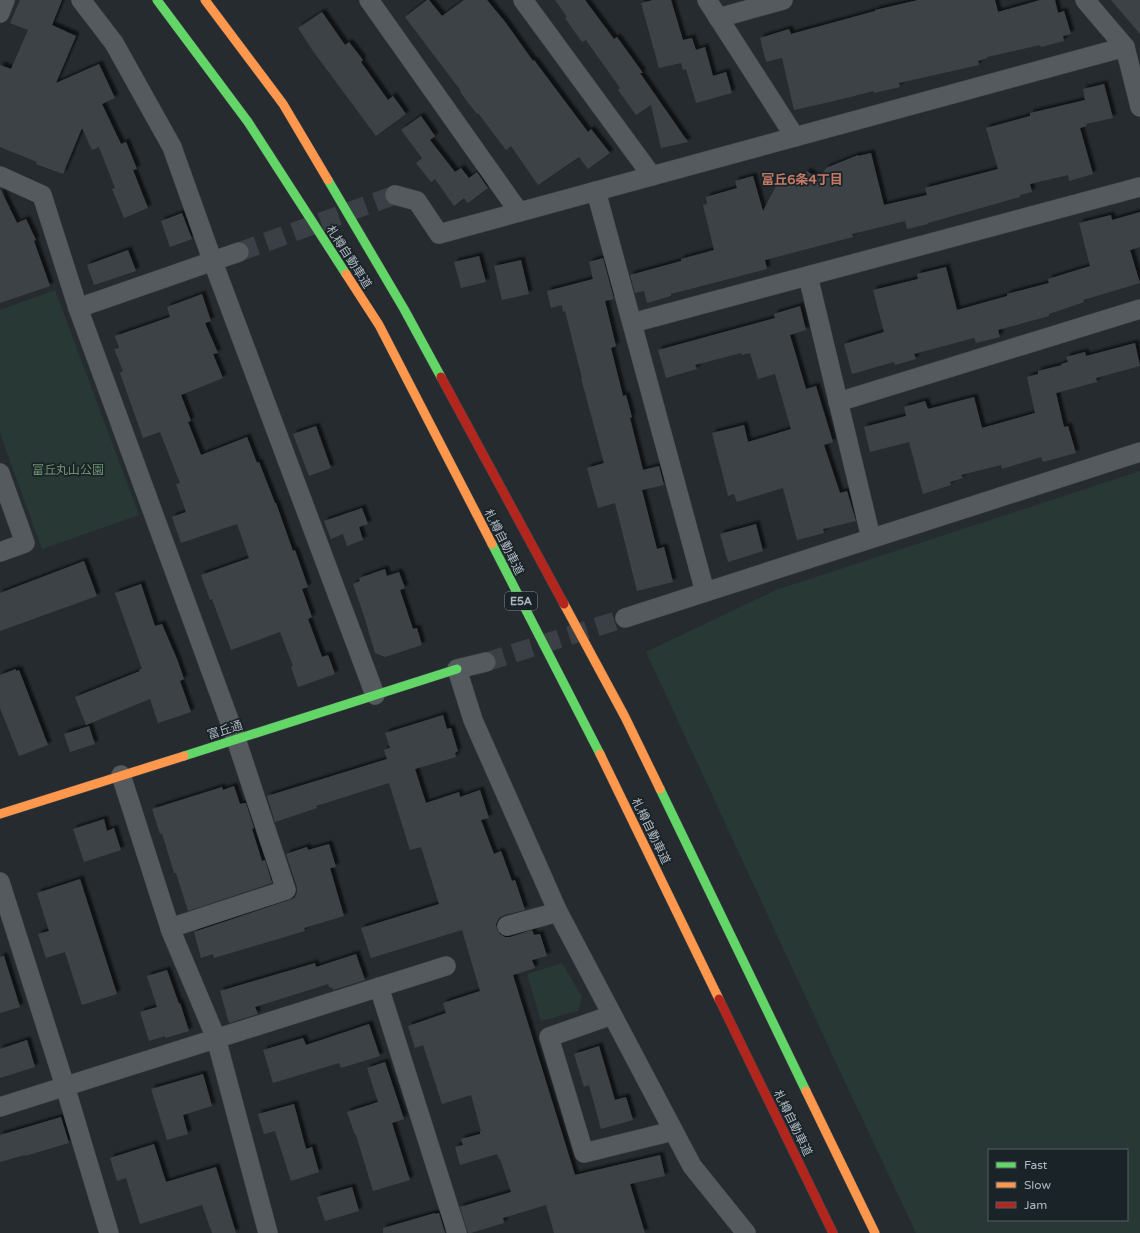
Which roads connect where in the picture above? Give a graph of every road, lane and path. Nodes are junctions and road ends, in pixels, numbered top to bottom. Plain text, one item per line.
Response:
1 (6, 0) edge
2 (81, 0) edge
3 (157, 0) edge
4 (205, 0) edge
5 (369, 0) edge
6 (523, 0) edge
7 (707, 0) edge
8 (783, 0) edge
9 (1085, 0) edge
10 (0, 13) edge
11 (718, 18) junction
12 (1125, 47) junction
13 (1140, 108) edge
14 (795, 137) junction
15 (0, 176) edge
16 (652, 176) junction
17 (1140, 187) edge
18 (596, 191) junction
19 (395, 195) tunnel mouth
20 (519, 212) junction
21 (239, 252) tunnel mouth
22 (213, 262) junction
23 (808, 276) junction
24 (78, 308) junction
25 (1140, 309) edge
26 (632, 323) junction
27 (838, 402) junction
28 (1140, 452) edge
29 (0, 473) edge
30 (871, 538) junction
31 (0, 552) edge
32 (705, 592) junction
33 (625, 618) tunnel mouth
34 (486, 662) tunnel mouth
35 (457, 669) junction
36 (375, 695) junction
37 (236, 739) junction
38 (122, 775) junction
39 (0, 814) edge
40 (0, 882) edge
41 (558, 912) junction
42 (507, 926) dead end
43 (170, 928) junction
44 (446, 966) dead end
45 (379, 987) junction
46 (612, 1015) junction
47 (216, 1038) junction
48 (65, 1086) junction
49 (0, 1106) edge
50 (673, 1131) junction
51 (109, 1233) edge
52 (268, 1233) edge
53 (457, 1233) edge
54 (746, 1233) edge
55 (832, 1233) edge
56 (875, 1233) edge

1 - 10 street
2 - 22 street
3 - 55 main road, 札樽自動車道 / E5A
4 - 56 main road, 札樽自動車道 / E5A
5 - 20 street
6 - 16 street
7 - 11 street
8 - 11 street
9 - 12 street
11 - 14 street
12 - 13 street
12 - 14 street
14 - 16 street
15 - 24 street
16 - 18 street
17 - 23 street
18 - 20 street
18 - 26 street
19 - 20 street
21 - 22 street
22 - 24 street
22 - 36 street
23 - 26 street
23 - 27 street
24 - 37 street
25 - 27 street
26 - 32 street
27 - 30 street
28 - 30 street
29 - 31 street
30 - 32 street
32 - 33 street
34 - 35 street
35 - 36 main road, 富丘通
35 - 41 street
36 - 37 main road, 富丘通
37 - 38 main road, 富丘通
37 - 43 street
38 - 39 main road, 富丘通
38 - 43 street
40 - 48 street
41 - 42 street
41 - 46 street
43 - 47 street
44 - 45 street
45 - 47 street
45 - 53 street
46 - 50 street
46 - 50 street
47 - 48 street
47 - 52 street
48 - 49 street
48 - 51 street
50 - 54 street

